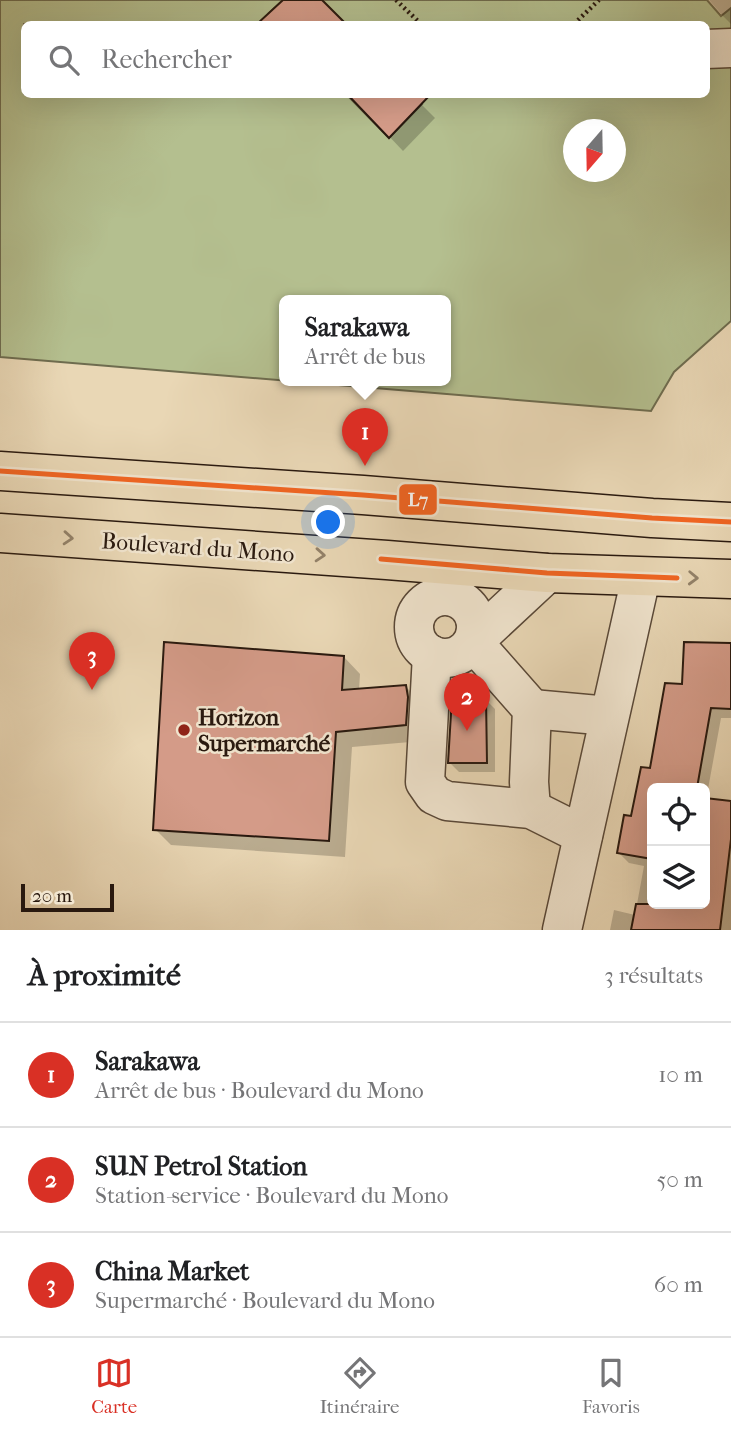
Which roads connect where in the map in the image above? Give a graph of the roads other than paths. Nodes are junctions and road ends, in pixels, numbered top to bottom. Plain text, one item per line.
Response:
1 (731, 48) edge
2 (710, 49) edge
3 (0, 471) edge
4 (731, 522) edge
5 (0, 533) edge
6 (387, 560) junction
7 (547, 573) junction
8 (640, 577) junction
9 (731, 579) edge
10 (415, 617) junction
11 (473, 642) junction
12 (432, 656) junction
13 (532, 709) junction
14 (609, 716) junction
15 (531, 809) junction
16 (583, 835) junction
17 (562, 930) edge

1 - 2 street
3 - 4 highway
5 -> 6 highway, Boulevard du Mono
6 - 7 highway, Boulevard du Mono
6 - 10 street
7 - 8 highway, Boulevard du Mono
7 - 11 street
8 -> 9 highway, Boulevard du Mono
8 - 14 street
10 - 11 street
10 - 12 street
11 - 12 street
11 - 13 street
12 - 15 street
13 - 14 street
13 - 15 street
14 - 16 street
15 - 16 street
16 - 17 street

